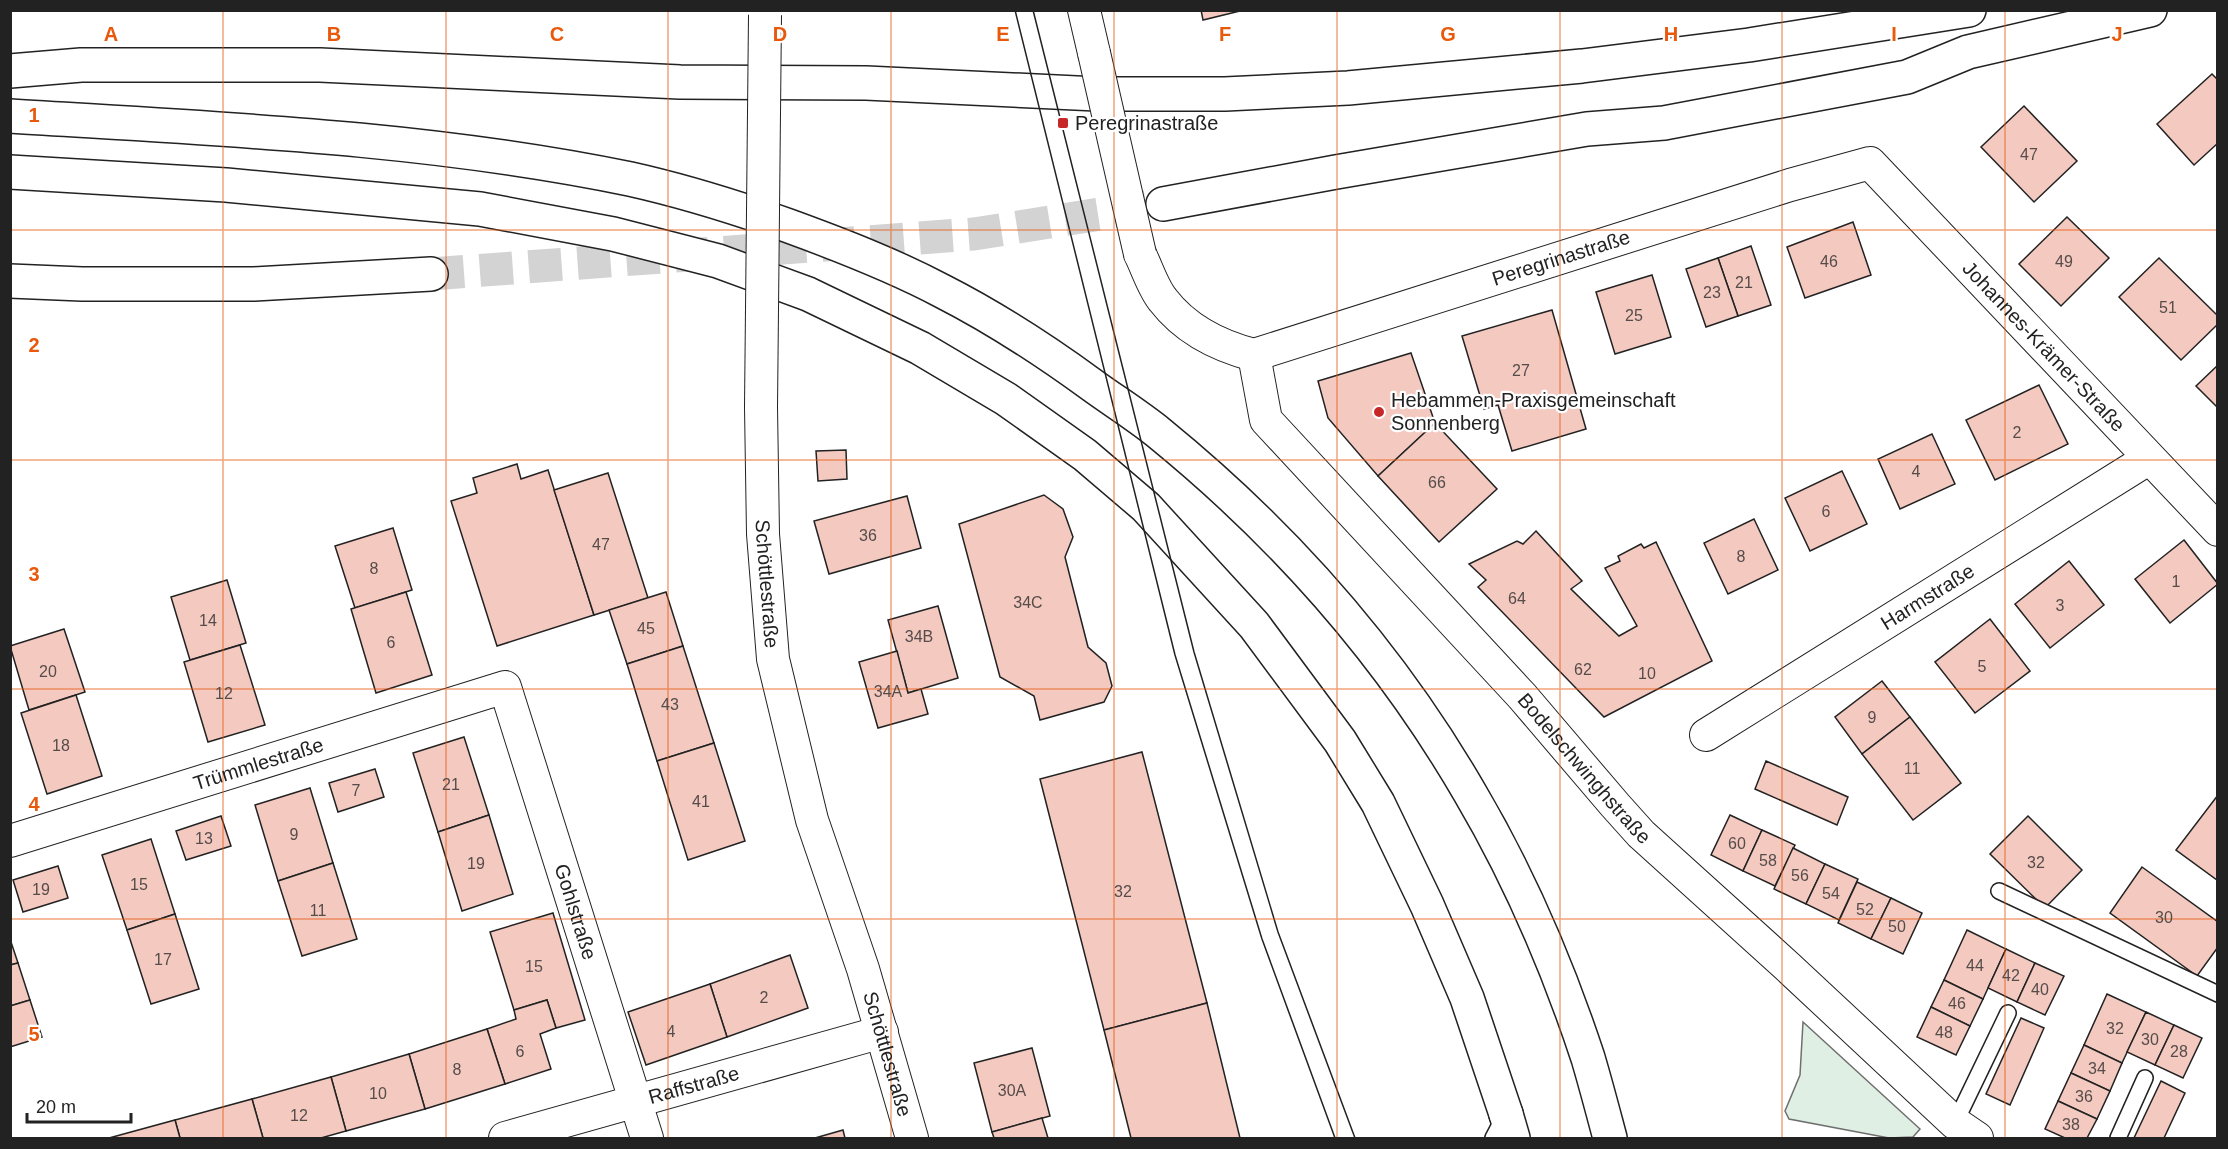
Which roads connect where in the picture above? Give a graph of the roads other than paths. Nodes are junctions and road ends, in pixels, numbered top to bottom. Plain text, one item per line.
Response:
1 (1084, 10) edge
2 (1969, 10) edge
3 (2150, 10) edge
4 (764, 13) edge
5 (10, 71) edge
6 (10, 116) edge
7 (1870, 163) joint
8 (10, 172) edge
9 (1163, 204) tunnel mouth
10 (431, 274) tunnel mouth
11 (10, 281) edge
12 (1254, 355) junction
13 (2148, 459) junction
14 (2217, 530) edge
15 (505, 687) joint
16 (1706, 735) dead end
17 (10, 841) edge
18 (1999, 891) dead end
19 (2217, 994) edge
20 (2008, 1013) dead end
21 (882, 1032) junction
22 (2145, 1078) dead end
23 (636, 1103) junction
24 (1504, 1130) edge
25 (1966, 1131) edge
26 (505, 1138) edge
27 (647, 1138) edge
28 (912, 1138) edge
29 (1610, 1138) edge
30 (2118, 1138) edge

1 - 12 street, bridge
2 - 5 highway
3 - 9 highway
4 - 21 street, Schöttlestraße, bridge
6 - 29 highway
7 - 12 street, Peregrinastraße
7 - 13 street, Johannes-Krämer-Straße
8 - 24 highway
10 - 11 highway
12 - 25 street, Bodelschwinghstraße
13 - 14 street, Johannes-Krämer-Straße
13 - 16 street, Harmstraße
15 - 17 street, Trümmlestraße
15 - 23 street, Gohlstraße
18 - 19 lane
20 - 25 lane
21 - 23 street, Raffstraße
21 - 28 street, Schöttlestraße
22 - 30 lane
23 - 26 street, Raffstraße
23 - 27 street, Gohlstraße

